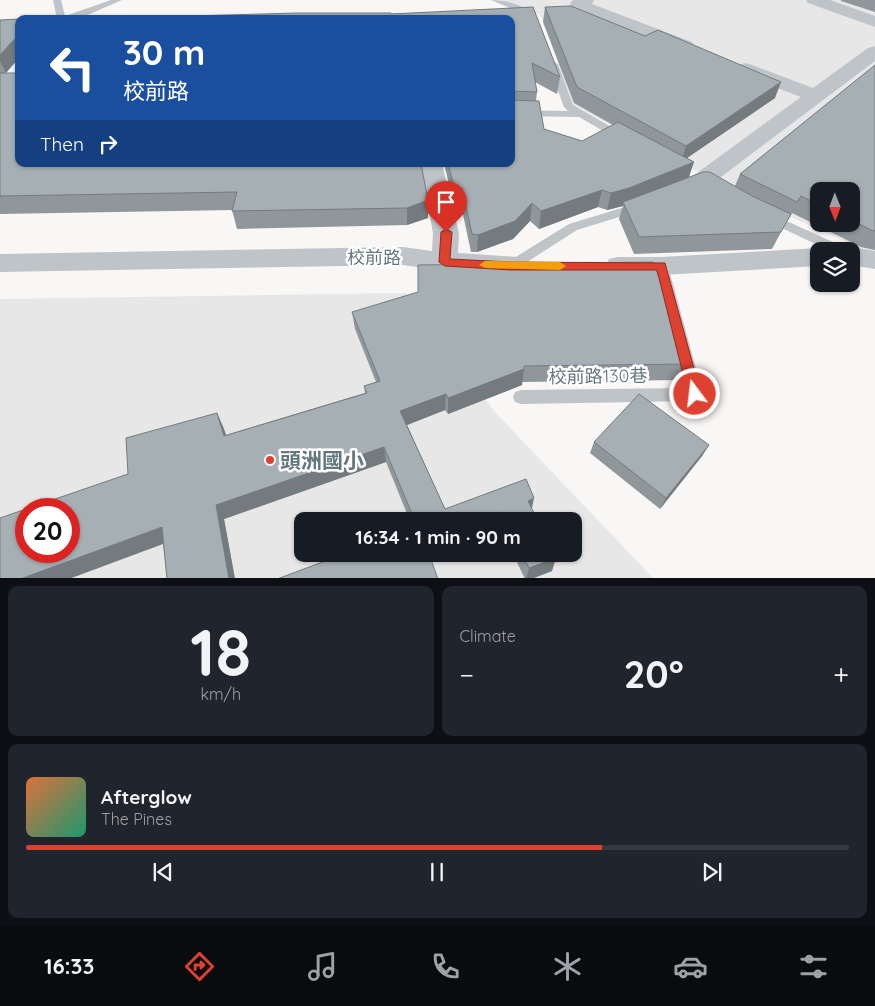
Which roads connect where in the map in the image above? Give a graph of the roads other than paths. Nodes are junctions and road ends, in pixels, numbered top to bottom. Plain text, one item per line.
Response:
1 (57, 0) edge
2 (118, 0) edge
3 (495, 0) edge
4 (586, 0) edge
5 (814, 0) edge
6 (61, 15) edge
7 (80, 15) edge
8 (875, 22) edge
9 (540, 28) edge
10 (875, 52) edge
11 (549, 54) edge
12 (706, 54) edge
13 (724, 61) edge
14 (816, 96) junction
15 (515, 114) edge
16 (580, 114) junction
17 (632, 142) edge
18 (432, 167) edge
19 (698, 182) edge
20 (647, 203) edge
21 (758, 212) edge
22 (822, 242) edge
23 (810, 257) edge
24 (860, 258) edge
25 (875, 260) edge
26 (860, 261) edge
27 (445, 262) junction
28 (0, 263) edge
29 (511, 266) junction
30 (558, 266) edge
31 (595, 266) edge
32 (661, 266) junction
33 (875, 269) edge
34 (520, 397) dead end

1 - 6 lane
2 - 7 lane
3 - 9 lane
4 - 12 street
5 - 8 street
10 - 14 street
11 - 16 lane
13 - 14 street
14 - 19 street
15 - 16 lane
16 - 17 lane
18 - 27 street
20 - 29 lane
21 - 22 lane
23 - 32 street
24 - 25 street
26 - 33 lane
27 - 28 street, 校前路
27 - 29 street, 校前路
29 - 30 street, 校前路
31 - 32 street
32 - 34 lane, 校前路130巷

